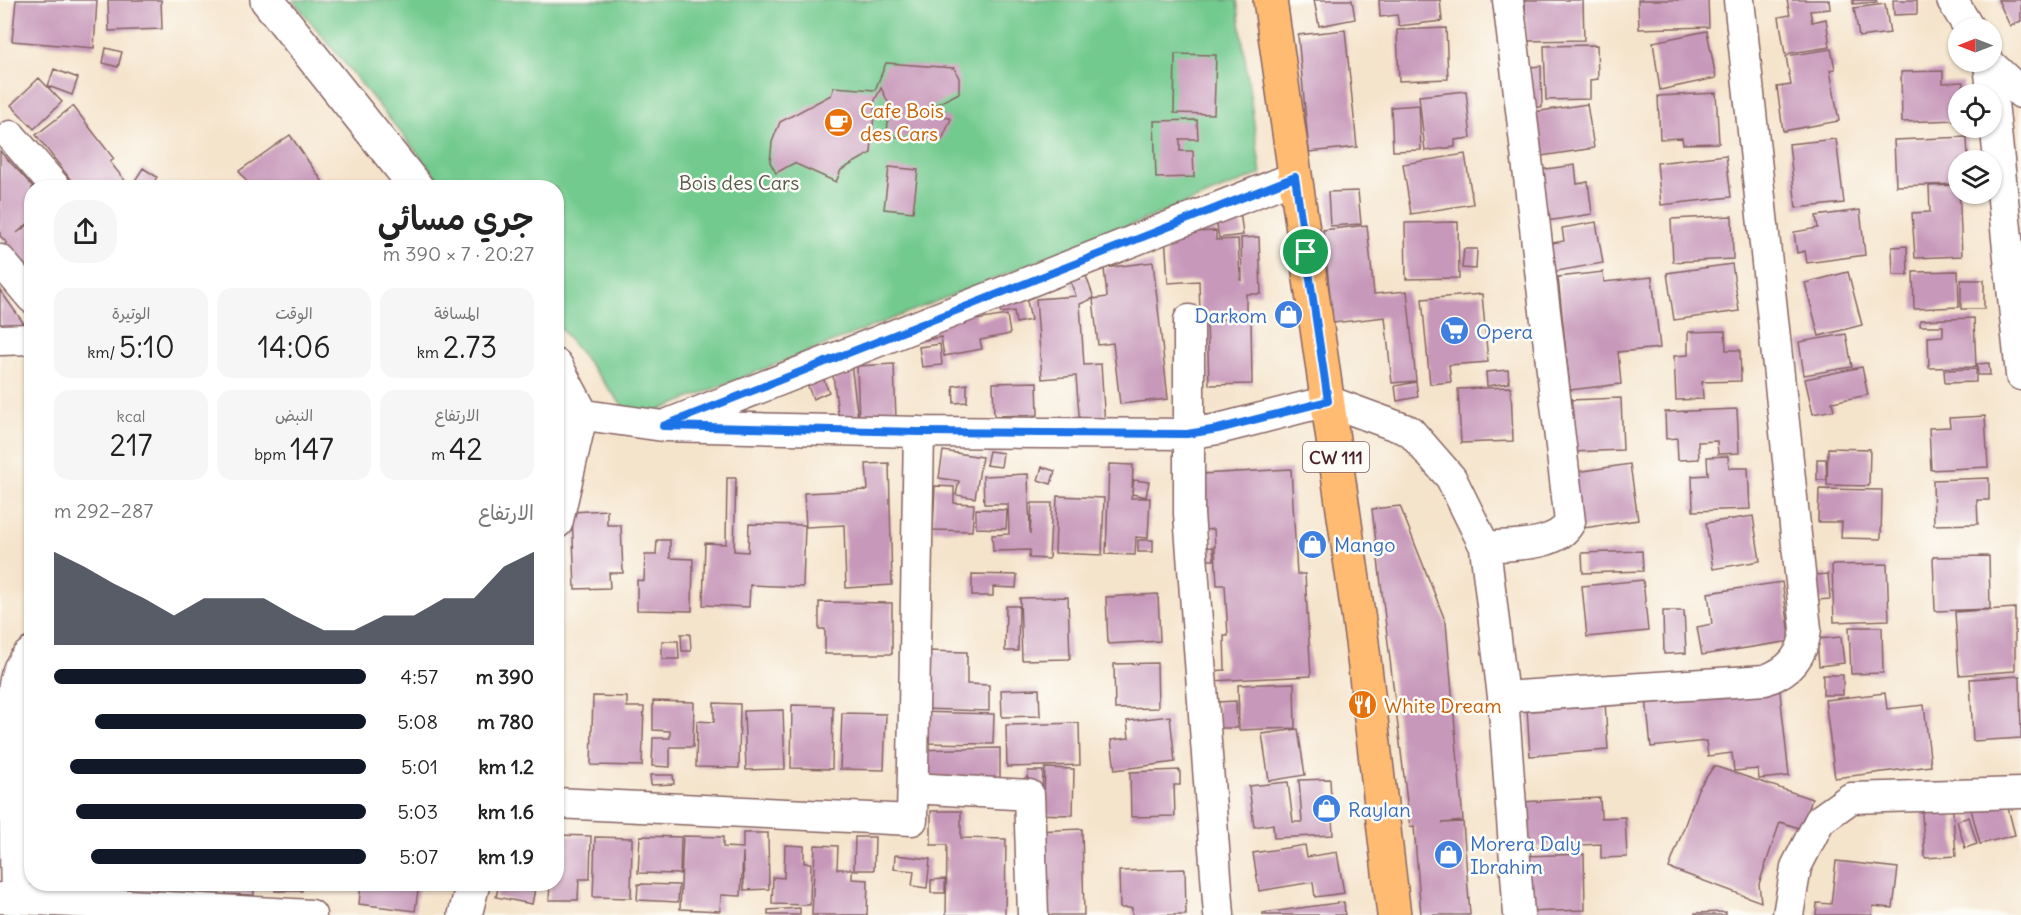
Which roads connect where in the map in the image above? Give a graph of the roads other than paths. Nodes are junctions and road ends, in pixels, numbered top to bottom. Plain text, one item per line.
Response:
1 (267, 0) edge
2 (1270, 0) edge
3 (1508, 0) edge
4 (1738, 0) edge
5 (1952, 0) edge
6 (1963, 18) edge
7 (1990, 72) edge
8 (1999, 72) edge
9 (2021, 93) edge
10 (11, 136) dead end
11 (1295, 177) junction
12 (49, 180) edge
13 (411, 180) edge
14 (0, 260) edge
15 (24, 288) edge
16 (1189, 320) dead end
17 (24, 339) edge
18 (0, 340) edge
19 (2021, 375) edge
20 (564, 394) edge
21 (1328, 401) junction
22 (569, 412) edge
23 (663, 426) junction
24 (919, 432) junction
25 (1187, 434) junction
26 (564, 454) edge
27 (1485, 547) junction
28 (24, 661) edge
29 (1503, 697) junction
30 (913, 788) junction
31 (2021, 793) edge
32 (564, 803) edge
33 (471, 891) edge
34 (8, 899) edge
35 (311, 915) edge
36 (465, 915) edge
37 (1033, 915) edge
38 (1219, 915) edge
39 (1394, 915) edge
40 (1519, 915) edge
41 (1788, 915) edge

1 - 13 street
2 - 11 main road, CW 111
3 - 27 street
4 - 29 street
5 - 6 street
7 - 19 street
8 - 9 street
10 - 12 street
11 - 21 main road, CW 111
11 - 23 street
14 - 15 street
16 - 25 street
17 - 18 street
20 - 22 street
21 - 25 street
21 - 27 street
21 - 39 main road, CW 111
22 - 23 street
22 - 26 street
23 - 24 street
24 - 25 street
24 - 30 street
25 - 38 street
27 - 29 street
28 - 34 street
29 - 40 street
30 - 32 street
30 - 37 street
31 - 41 street
33 - 36 street
34 - 35 street

